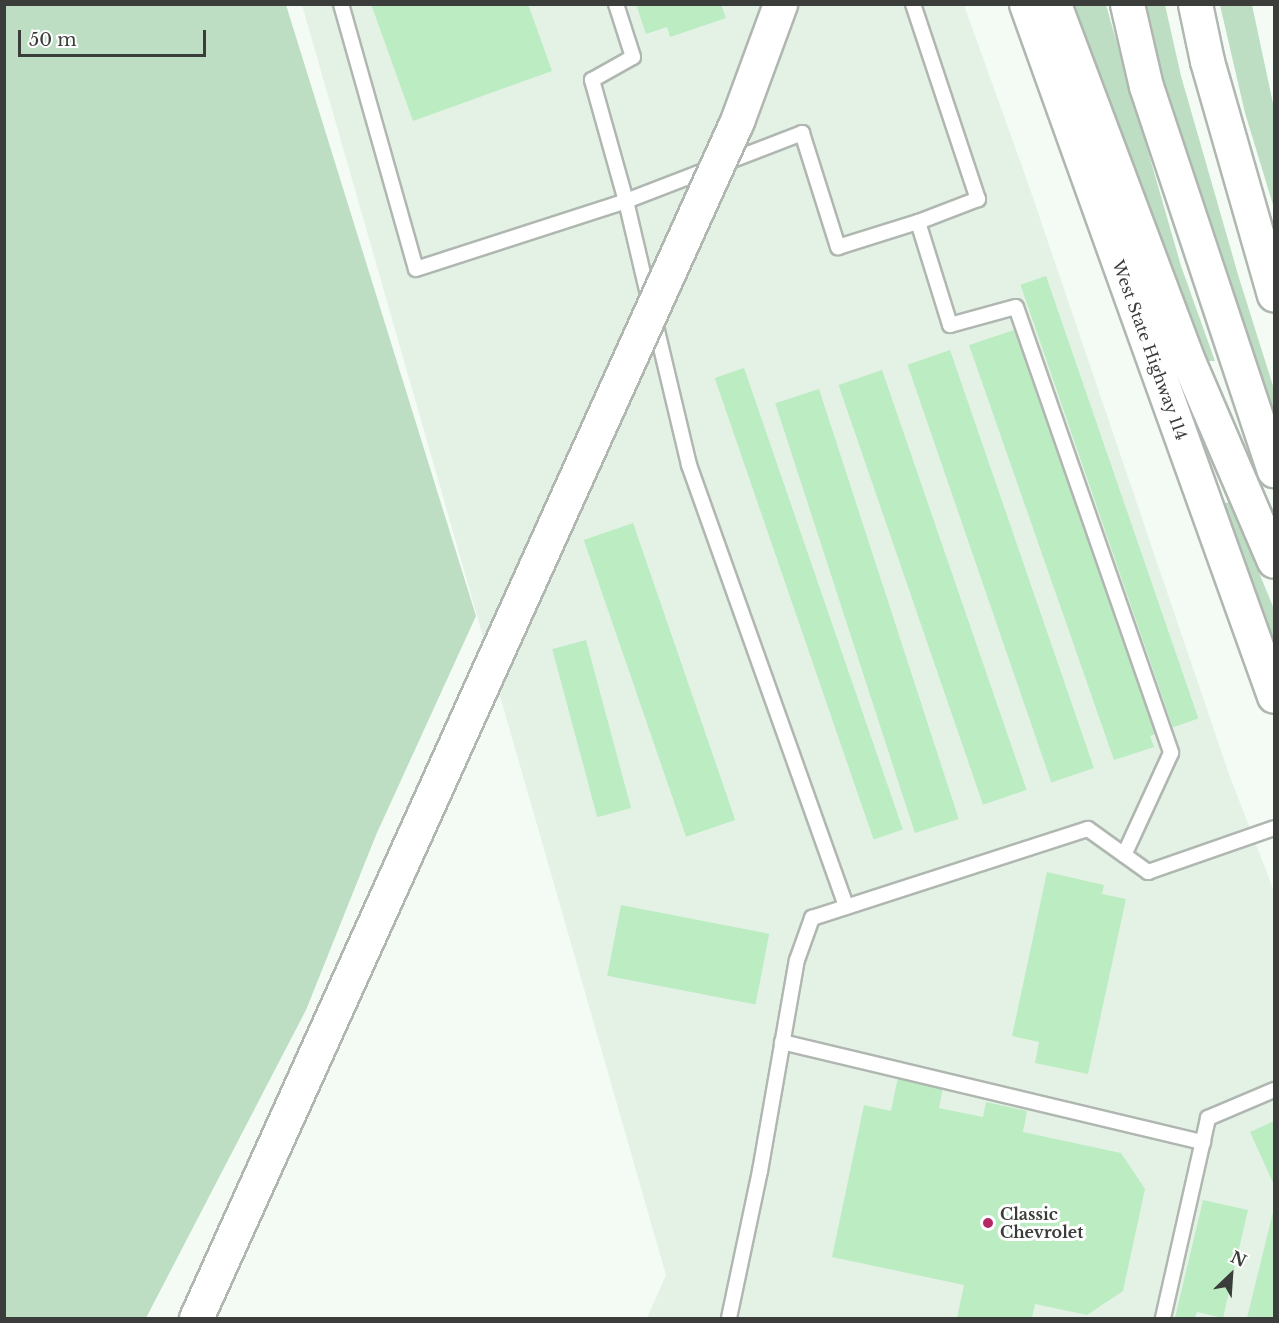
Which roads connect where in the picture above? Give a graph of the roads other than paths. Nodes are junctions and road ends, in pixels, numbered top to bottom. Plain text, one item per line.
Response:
1 (341, 4) edge
2 (616, 4) edge
3 (780, 4) edge
4 (913, 4) edge
5 (1026, 4) edge
6 (1054, 4) edge
7 (1127, 4) edge
8 (1195, 4) edge
9 (626, 201) junction
10 (918, 222) junction
11 (1275, 295) edge
12 (1275, 470) edge
13 (1275, 561) edge
14 (1275, 696) edge
15 (1275, 828) edge
16 (1124, 855) junction
17 (846, 907) junction
18 (782, 1042) junction
19 (1275, 1090) edge
20 (1203, 1142) junction
21 (196, 1318) edge
22 (729, 1318) edge
23 (1163, 1318) edge

1 - 9 lane
2 - 9 lane
3 - 21 main road, bridge
4 - 10 lane
5 - 14 main road, West State Highway 114
6 - 13 main road
7 - 12 main road
8 - 11 main road
9 - 10 lane
9 - 17 lane
10 - 16 lane
15 - 16 lane
16 - 17 lane
17 - 18 lane
18 - 20 lane
18 - 22 lane
19 - 20 lane
20 - 23 lane

